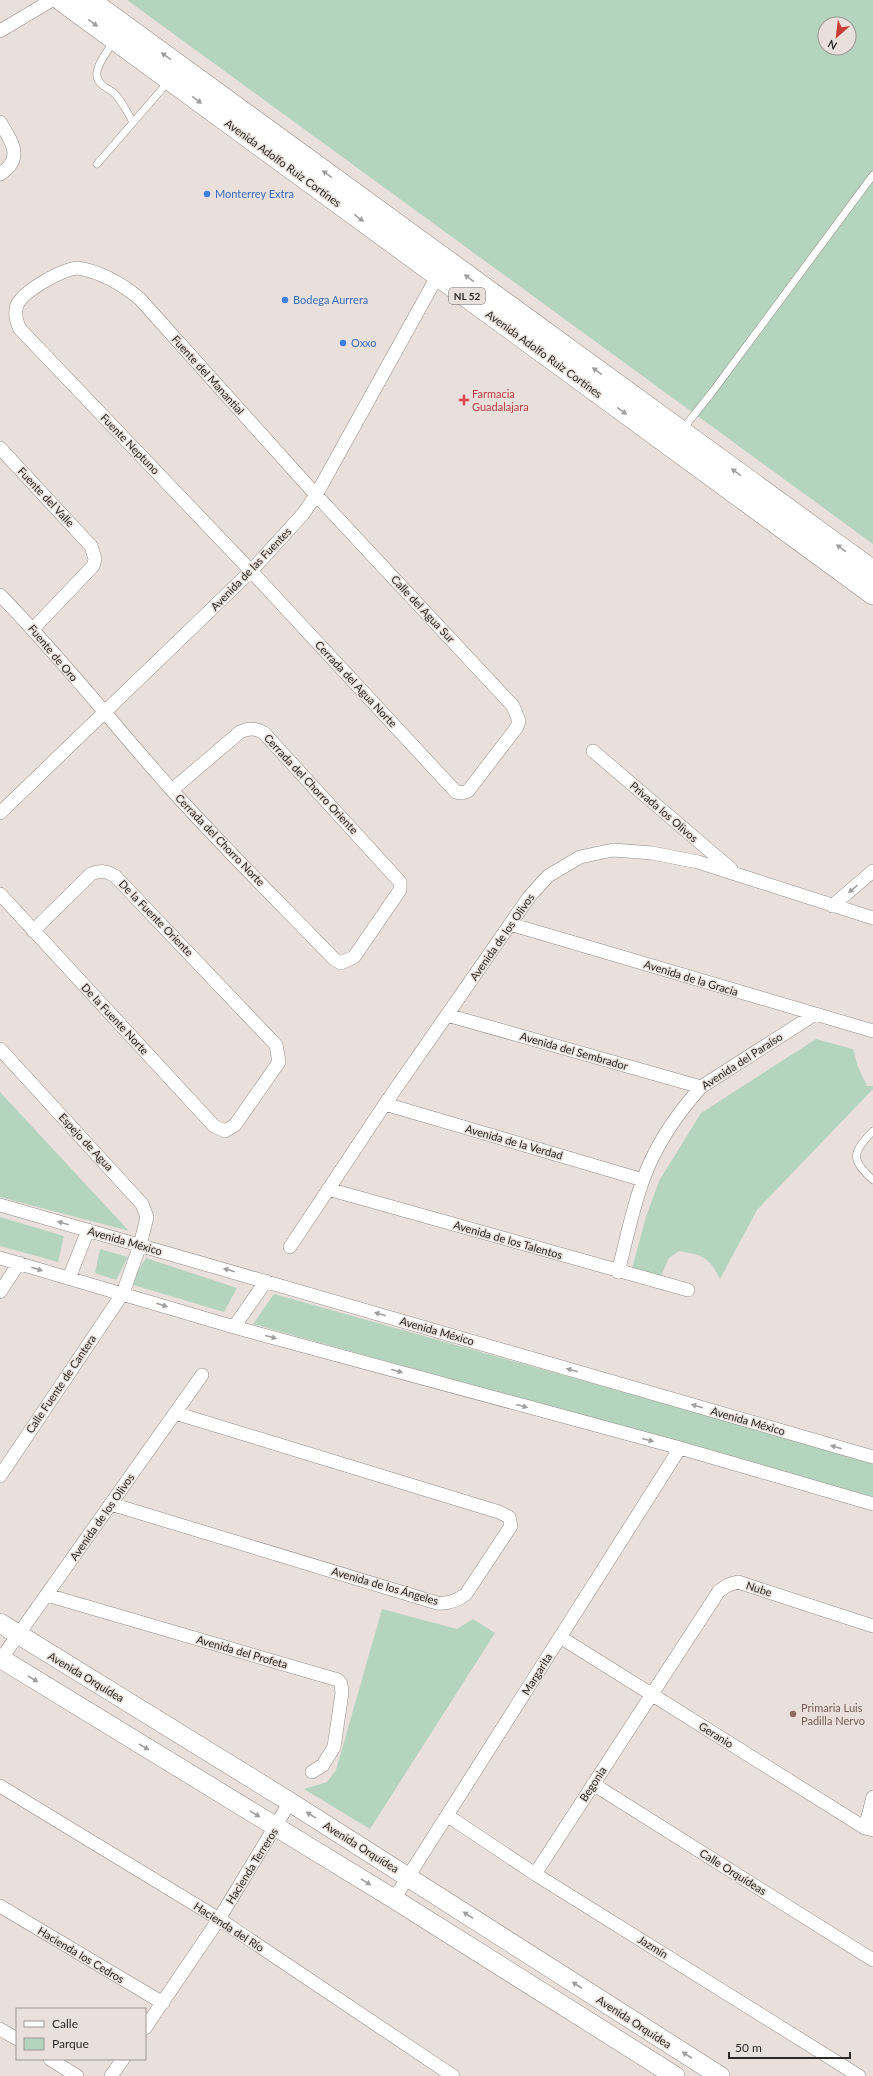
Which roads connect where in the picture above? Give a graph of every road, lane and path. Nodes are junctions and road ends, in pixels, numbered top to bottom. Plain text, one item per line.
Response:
1 (52, 0) edge
2 (61, 0) edge
3 (89, 0) edge
4 (0, 31) edge
5 (115, 39) junction
6 (170, 81) junction
7 (0, 122) edge
8 (133, 122) junction
9 (97, 164) dead end
10 (0, 174) edge
11 (873, 175) edge
12 (442, 268) junction
13 (15, 314) joint
14 (674, 439) junction
15 (0, 448) edge
16 (316, 495) junction
17 (251, 571) junction
18 (873, 571) edge
19 (873, 594) edge
20 (0, 595) edge
21 (33, 629) junction
22 (103, 713) junction
23 (593, 751) dead end
24 (172, 790) junction
25 (462, 793) joint
26 (0, 813) edge
27 (873, 871) edge
28 (736, 873) junction
29 (0, 894) edge
30 (832, 906) junction
31 (873, 918) edge
32 (510, 924) junction
33 (33, 931) junction
34 (341, 964) joint
35 (815, 1014) junction
36 (447, 1015) junction
37 (873, 1031) edge
38 (0, 1049) edge
39 (701, 1087) junction
40 (385, 1104) junction
41 (235, 1126) joint
42 (873, 1131) edge
43 (643, 1180) junction
44 (873, 1180) edge
45 (328, 1189) junction
46 (0, 1205) edge
47 (88, 1230) junction
48 (140, 1245) junction
49 (290, 1247) dead end
50 (0, 1258) edge
51 (19, 1263) junction
52 (618, 1272) junction
53 (69, 1278) junction
54 (266, 1281) junction
55 (688, 1290) dead end
56 (0, 1292) edge
57 (122, 1293) junction
58 (234, 1327) junction
59 (202, 1375) dead end
60 (175, 1413) junction
61 (680, 1448) junction
62 (873, 1457) edge
63 (0, 1476) edge
64 (111, 1504) junction
65 (873, 1504) edge
66 (47, 1595) junction
67 (0, 1623) edge
68 (873, 1626) edge
69 (19, 1636) junction
70 (560, 1637) junction
71 (1, 1659) edge
72 (651, 1695) junction
73 (312, 1772) dead end
74 (593, 1784) junction
75 (0, 1786) edge
76 (873, 1797) edge
77 (290, 1802) junction
78 (448, 1816) junction
79 (276, 1827) junction
80 (869, 1829) edge
81 (535, 1874) junction
82 (408, 1877) junction
83 (394, 1900) junction
84 (0, 1906) edge
85 (219, 1919) junction
86 (873, 1960) edge
87 (163, 2003) junction
88 (146, 2027) edge
89 (0, 2029) edge
90 (16, 2038) edge
91 (52, 2060) edge
92 (122, 2060) edge
93 (78, 2076) edge
94 (111, 2076) edge
95 (453, 2076) edge
96 (675, 2076) edge
97 (720, 2076) edge
98 (859, 2076) edge

1 - 4 street
2 -> 5 main road, Avenida Adolfo Ruiz Cortínes / NL 52
12 -> 3 main road
5 - 6 main road, Avenida Adolfo Ruiz Cortínes / NL 52
5 - 8 lane
6 - 8 lane
6 -> 12 main road, Avenida Adolfo Ruiz Cortínes / NL 52
7 - 10 street
8 - 9 lane
11 - 14 lane
12 - 14 main road, Avenida Adolfo Ruiz Cortínes / NL 52
12 - 16 street, Avenida de las Fuentes
13 - 16 street, Fuente del Manantial
13 - 17 street, Fuente Neptuno
18 -> 14 main road
14 - 19 main road, Avenida Adolfo Ruiz Cortínes / NL 52
15 - 21 street, Fuente del Valle
16 - 17 street, Avenida de las Fuentes
16 - 25 street, Calle del Agua Sur
17 - 22 street, Avenida de las Fuentes
17 - 25 street, Cerrada del Agua Norte
20 - 21 street, Fuente de Oro
21 - 22 street, Fuente de Oro
22 - 24 street, Cerrada del Chorro Norte
22 - 26 street, Avenida de las Fuentes
23 - 28 street, Privada los Olivos
24 - 34 street, Cerrada del Chorro Norte
24 - 34 street, Cerrada del Chorro Oriente
27 -> 30 street
28 - 30 street, Avenida de los Olivos
28 - 32 street, Avenida de los Olivos
29 - 33 street, De la Fuente Norte
30 - 31 street, Avenida de los Olivos
32 - 35 street, Avenida de la Gracia
32 - 36 street, Avenida de los Olivos
33 - 41 street, De la Fuente Norte
33 - 41 street, De la Fuente Oriente
35 - 37 street, Avenida de la Gracia
35 - 39 street, Avenida del Paraíso
36 - 39 street, Avenida del Sembrador
36 - 40 street, Avenida de los Olivos
38 - 48 street, Espejo de Agua
39 - 43 street, Avenida del Paraíso
40 - 43 street, Avenida de la Verdad
40 - 45 street, Avenida de los Olivos
42 - 44 lane
43 - 52 street, Avenida del Paraíso
45 - 49 street, Avenida de los Olivos
45 - 52 street, Avenida de los Talentos
47 -> 46 street, Avenida México
47 - 48 street, Avenida México
47 - 53 street
54 -> 48 street, Avenida México
48 - 57 street, Espejo de Agua
50 - 51 street
51 -> 53 street
51 - 56 street
52 - 55 street, Avenida de los Talentos
53 - 57 street
54 - 58 street
62 -> 54 street, Avenida México
57 -> 58 street
57 - 63 street, Calle Fuente de Cantera
58 -> 61 street
59 - 60 street, Avenida de los Olivos
60 - 64 street, Avenida de los Olivos
60 - 64 street, Avenida de los Ángeles
61 - 65 street
61 - 70 street, Margarita
64 - 66 street, Avenida de los Olivos
66 - 69 street, Avenida de los Olivos
66 - 73 street, Avenida del Profeta
67 - 69 street, Avenida Orquídea
68 - 72 street, Nube
69 - 71 street, Avenida de los Olivos
69 - 77 street, Avenida Orquídea
70 - 72 street, Geranio
70 - 78 street, Margarita
71 -> 79 street
72 - 74 street, Begonia
72 - 80 street, Geranio
74 - 81 street, Begonia
74 - 86 street, Calle Orquídeas
75 - 85 street, Hacienda del Río
76 - 80 street
77 - 79 street, Hacienda Terreros
82 -> 77 street, Avenida Orquídea
78 - 81 street, Jazmín
78 - 82 street, Margarita
79 -> 83 street
79 - 85 street, Hacienda Terreros
81 - 98 street, Jazmín
82 - 83 street, Margarita
97 -> 82 street, Avenida Orquídea
83 - 96 street
84 - 87 street, Hacienda los Cedros
85 - 87 street, Hacienda Terreros
85 - 95 street, Hacienda del Río
87 - 88 street, Hacienda Terreros
89 - 90 street
91 - 93 street
92 - 94 street

